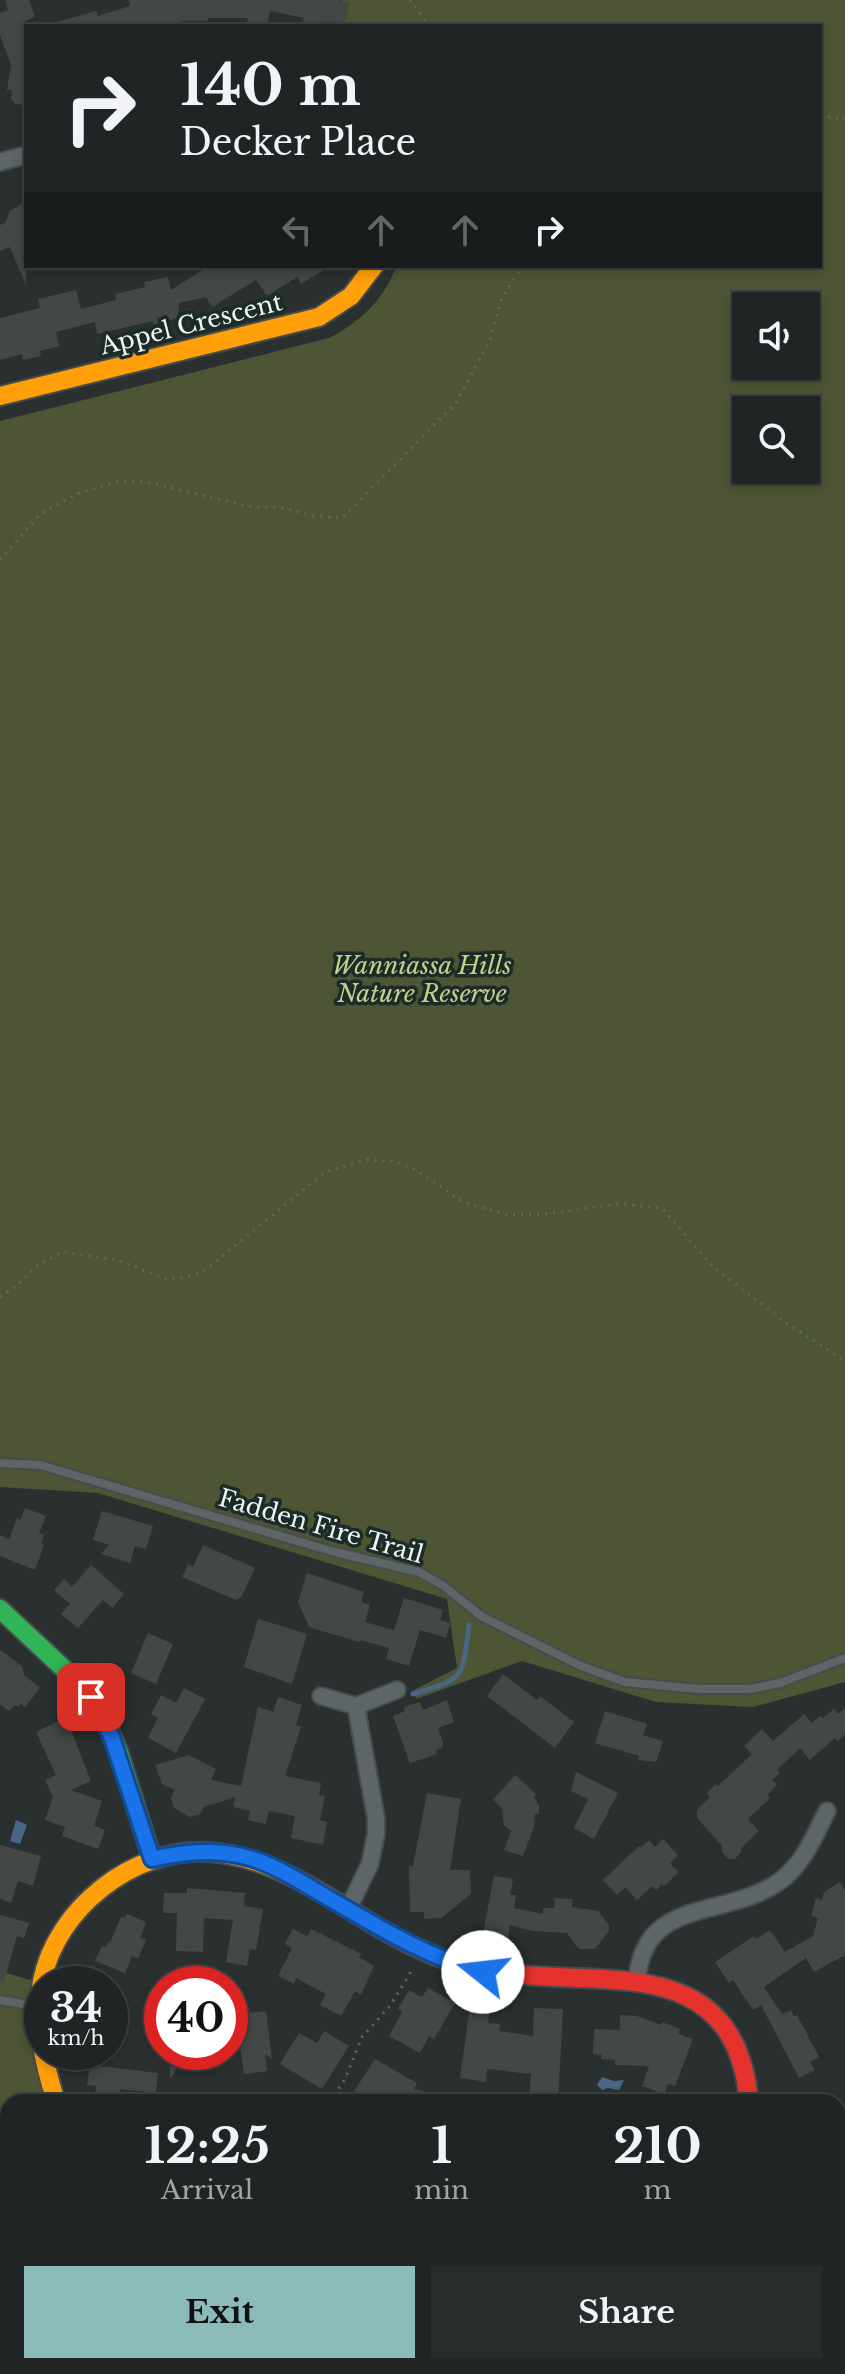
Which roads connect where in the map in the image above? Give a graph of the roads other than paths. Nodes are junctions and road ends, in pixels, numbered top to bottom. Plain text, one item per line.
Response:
1 (24, 156) edge
2 (0, 162) edge
3 (373, 268) edge
4 (0, 396) edge
5 (0, 1463) edge
6 (0, 1609) edge
7 (845, 1658) edge
8 (397, 1690) dead end
9 (321, 1696) dead end
10 (356, 1706) junction
11 (827, 1811) dead end
12 (152, 1859) junction
13 (348, 1909) junction
14 (47, 1966) edge
15 (637, 1982) junction
16 (0, 2000) edge
17 (24, 2004) edge
18 (46, 2070) edge
19 (54, 2094) edge
20 (749, 2094) edge

1 - 2 street
3 - 4 street, Appel Crescent
5 - 7 lane, Fadden Fire Trail
6 - 12 street
8 - 10 street
9 - 10 street
10 - 13 street
11 - 15 street
12 - 13 street
12 - 14 street
13 - 15 street
15 - 20 street
16 - 17 lane
18 - 19 street

